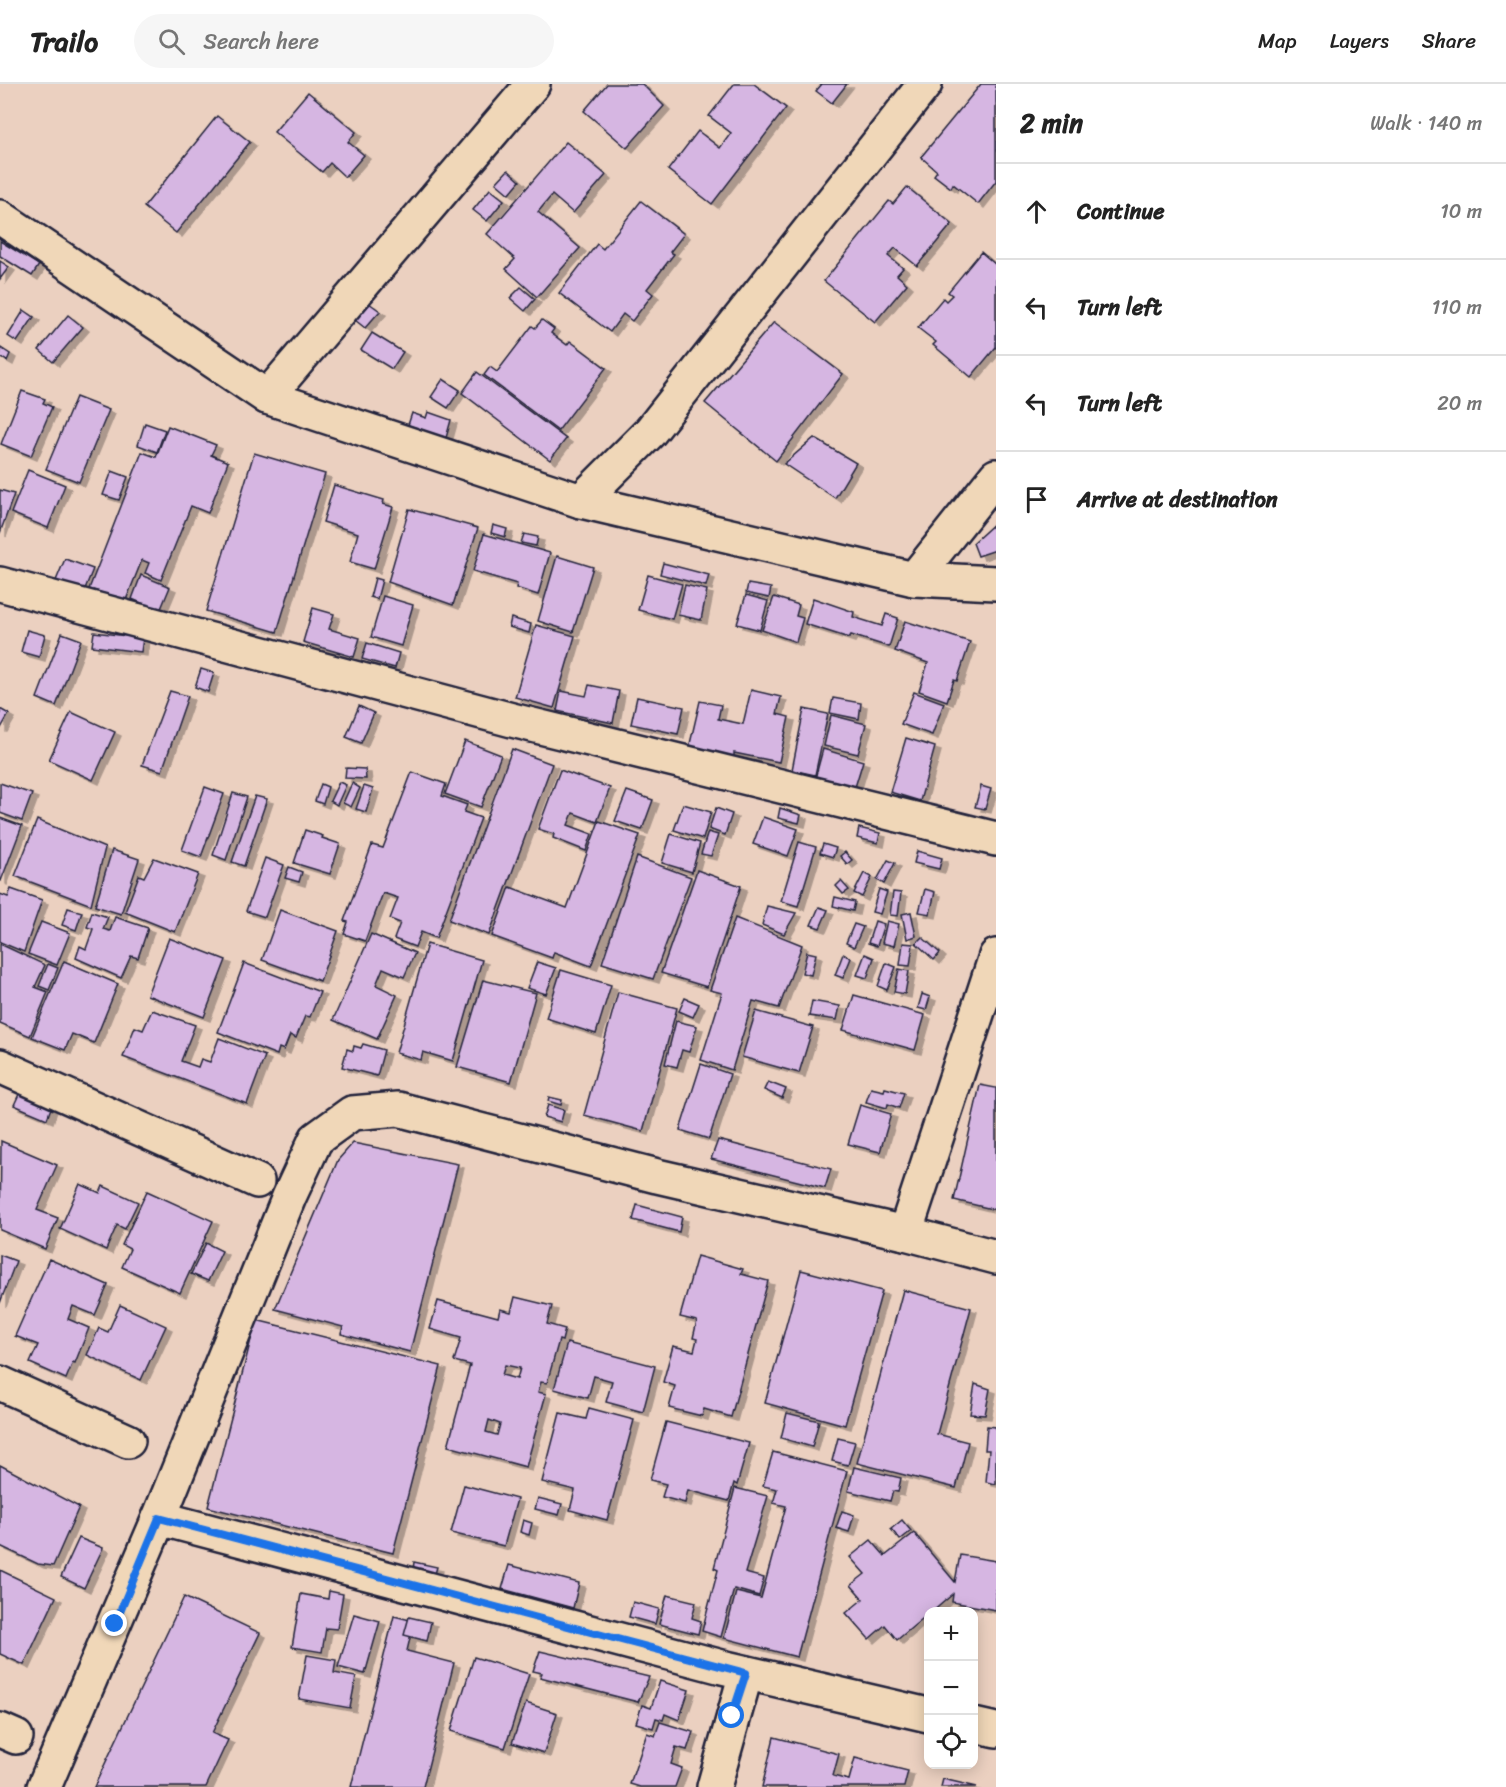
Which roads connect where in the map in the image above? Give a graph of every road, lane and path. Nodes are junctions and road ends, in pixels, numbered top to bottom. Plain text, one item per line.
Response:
1 (533, 84) edge
2 (926, 84) edge
3 (0, 217) edge
4 (267, 397) junction
5 (996, 476) edge
6 (581, 501) junction
7 (914, 579) junction
8 (996, 583) edge
9 (0, 584) edge
10 (996, 839) edge
11 (996, 956) edge
12 (0, 1066) edge
13 (257, 1181) dead end
14 (905, 1233) junction
15 (996, 1257) edge
16 (0, 1383) edge
17 (128, 1441) dead end
18 (159, 1518) junction
19 (746, 1673) junction
20 (924, 1714) edge
21 (978, 1726) edge
22 (996, 1730) edge
23 (44, 1787) edge
24 (714, 1787) edge

1 - 4 street
2 - 6 street
3 - 4 street
4 - 6 street
5 - 7 street
6 - 7 street
7 - 8 street
9 - 10 street
11 - 14 street
12 - 13 street
14 - 15 street
14 - 18 street
16 - 17 street
18 - 19 street
18 - 23 street
19 - 20 street
19 - 24 street
21 - 22 street

